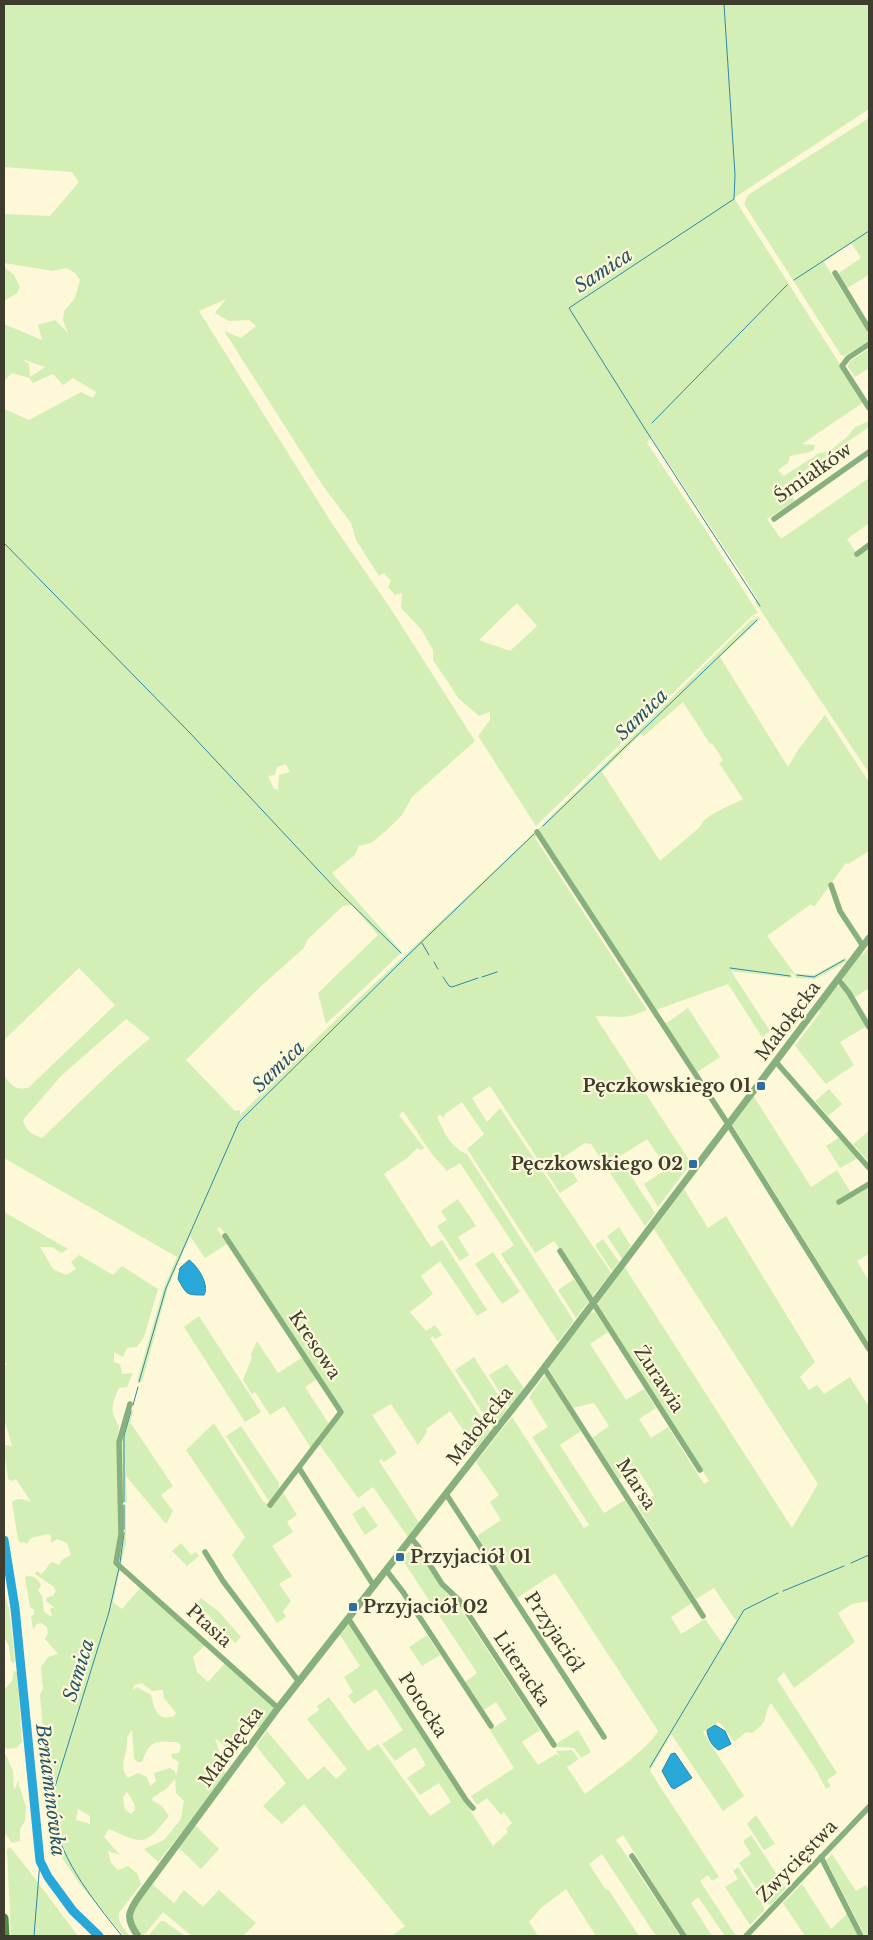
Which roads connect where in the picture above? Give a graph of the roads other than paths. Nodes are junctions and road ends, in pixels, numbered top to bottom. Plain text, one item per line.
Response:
1 (835, 273) dead end
2 (869, 329) edge
3 (869, 344) edge
4 (869, 408) edge
5 (869, 452) edge
6 (774, 518) dead end
7 (869, 545) edge
8 (857, 554) dead end
9 (537, 832) dead end
10 (831, 885) dead end
11 (869, 938) edge
12 (863, 946) junction
13 (838, 979) junction
14 (869, 1027) edge
15 (776, 1062) junction
16 (728, 1124) junction
17 (869, 1168) edge
18 (869, 1184) edge
19 (840, 1202) dead end
20 (225, 1236) dead end
21 (560, 1251) dead end
22 (593, 1303) junction
23 (869, 1349) edge
24 (544, 1368) junction
25 (130, 1404) dead end
26 (298, 1468) junction
27 (700, 1470) dead end
28 (446, 1494) junction
29 (270, 1505) dead end
30 (410, 1538) junction
31 (205, 1552) dead end
32 (386, 1570) junction
33 (374, 1586) junction
34 (704, 1616) dead end
35 (348, 1618) junction
36 (299, 1682) junction
37 (278, 1708) junction
38 (491, 1726) dead end
39 (604, 1737) dead end
40 (554, 1745) dead end
41 (869, 1807) edge
42 (474, 1808) dead end
43 (632, 1856) dead end
44 (821, 1857) junction
45 (4, 1918) edge
46 (5, 1936) edge
47 (138, 1936) edge
48 (684, 1936) edge
49 (746, 1936) edge
50 (861, 1936) edge

1 - 2 street
3 - 4 street
5 - 6 street, Śmiałków
7 - 8 street
9 - 16 street
10 - 12 street
11 - 12 street, Małołęcka
12 - 13 street, Małołęcka
13 - 14 street
13 - 15 street, Małołęcka
15 - 16 street, Małołęcka
15 - 17 street
16 - 22 street, Małołęcka
16 - 23 street
18 - 19 street
20 - 26 street, Kresowa
21 - 22 street, Żurawia
22 - 24 street, Małołęcka
22 - 27 street, Żurawia
24 - 28 street, Małołęcka
24 - 34 street, Marsa
25 - 37 street, Ptasia
26 - 29 street, Kresowa
26 - 33 street
28 - 30 street, Małołęcka
28 - 39 street, Przyjaciół
30 - 32 street, Małołęcka
30 - 40 street, Literacka
31 - 36 street
32 - 33 street, Małołęcka
32 - 38 street
33 - 35 street, Małołęcka
35 - 36 street, Małołęcka
35 - 42 street, Potocka
36 - 37 street, Małołęcka
37 - 47 street, Małołęcka
41 - 44 street, Zwycięstwa
43 - 48 street
44 - 49 street, Zwycięstwa
44 - 50 street
45 - 46 main road

